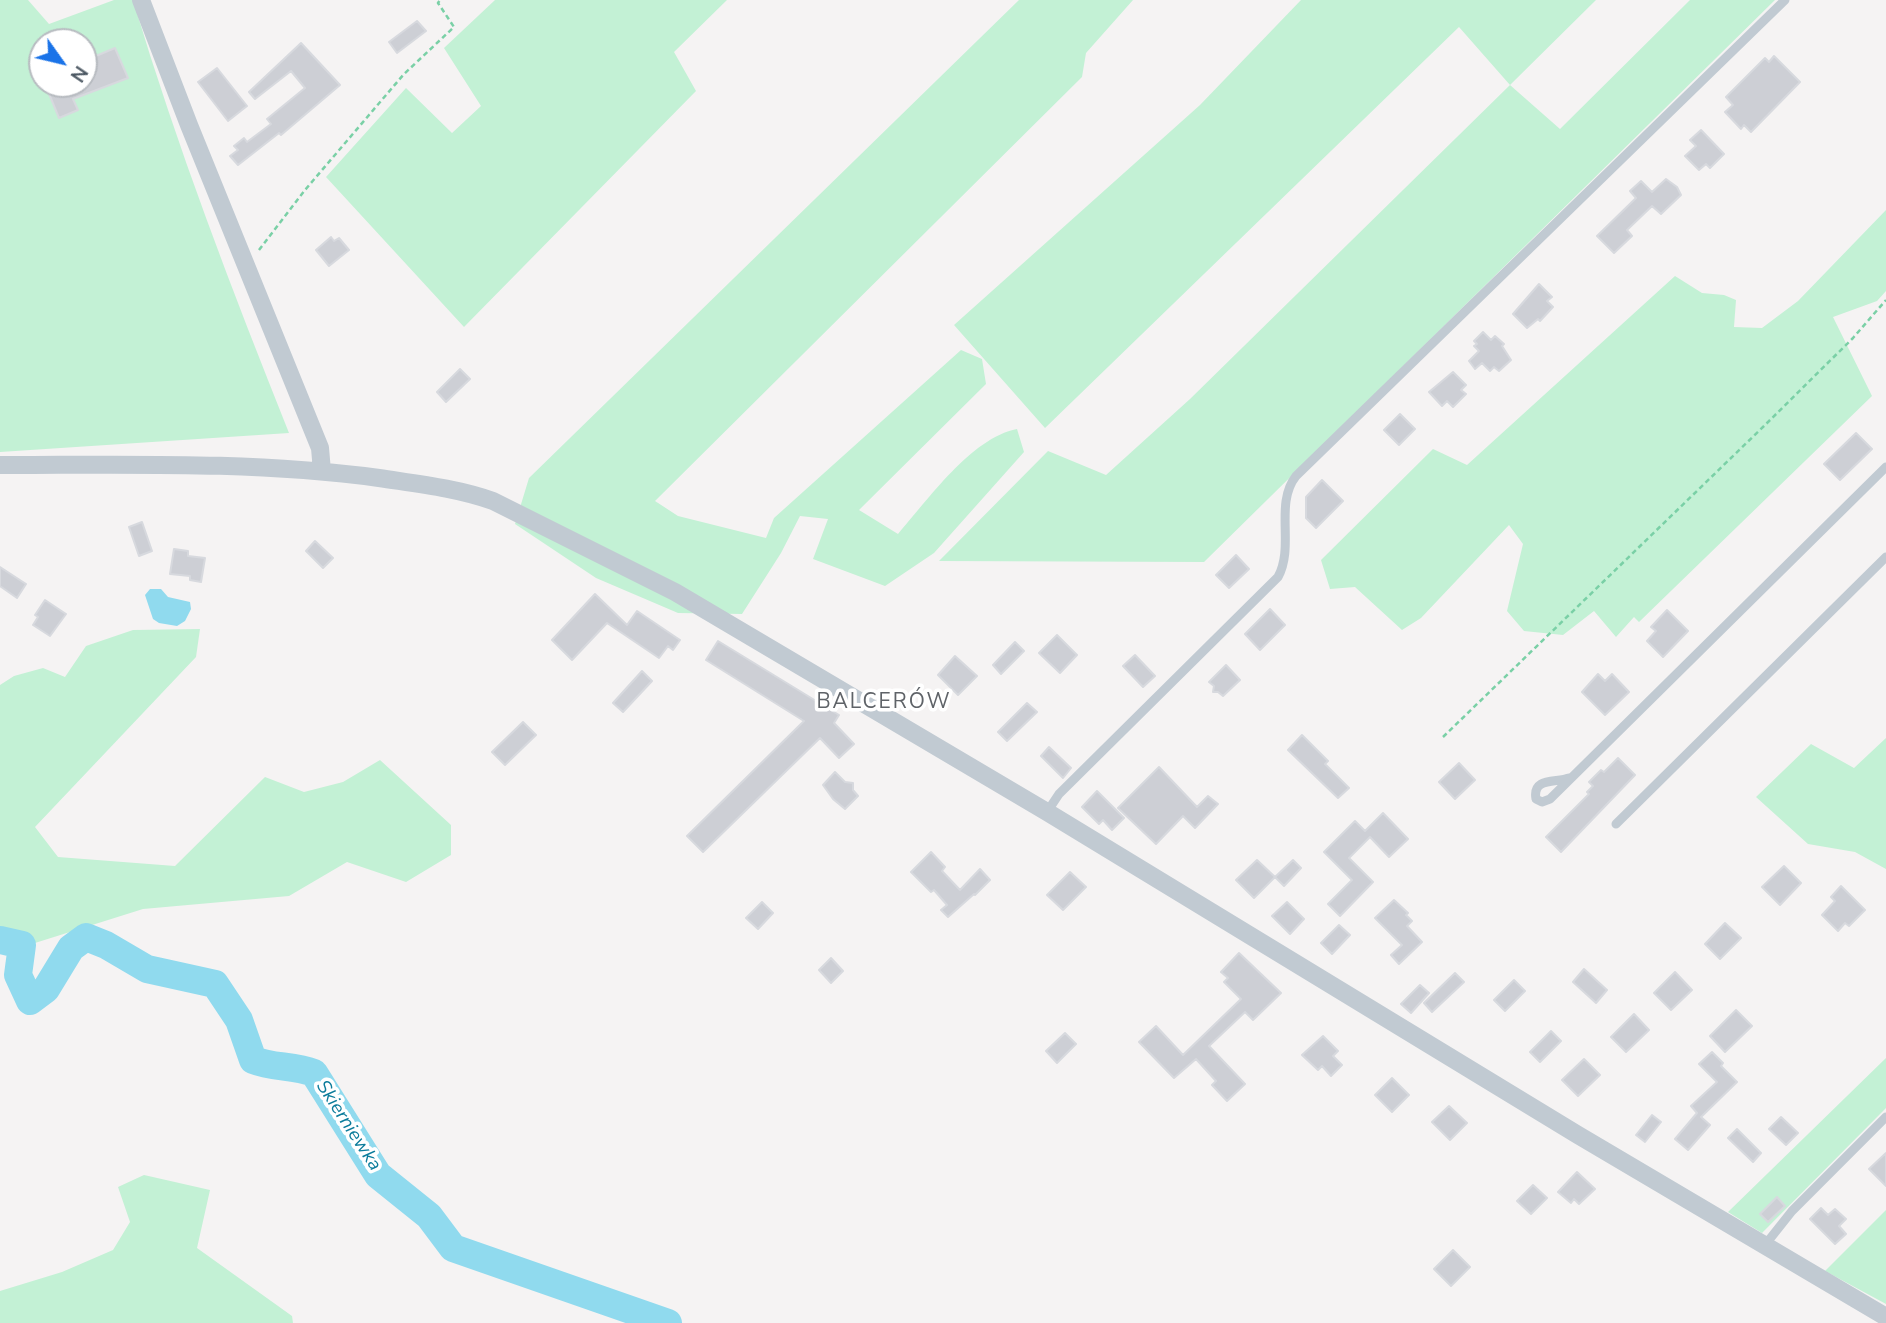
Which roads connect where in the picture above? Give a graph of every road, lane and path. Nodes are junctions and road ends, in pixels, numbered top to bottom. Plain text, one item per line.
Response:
1 (141, 0) edge
2 (440, 0) edge
3 (1785, 0) edge
4 (244, 261) junction
5 (1886, 300) edge
6 (0, 465) edge
7 (1886, 467) edge
8 (322, 471) junction
9 (1886, 557) edge
10 (1443, 737) dead end
11 (1569, 778) dead end
12 (1047, 812) junction
13 (1616, 824) dead end
14 (1886, 1117) edge
15 (1765, 1245) junction
16 (1886, 1317) edge

1 - 4 street
2 - 4 path
3 - 12 lane
4 - 8 street
5 - 10 path
6 - 8 street
7 - 11 lane
8 - 12 street
9 - 13 lane
12 - 15 street
14 - 15 lane
15 - 16 street

